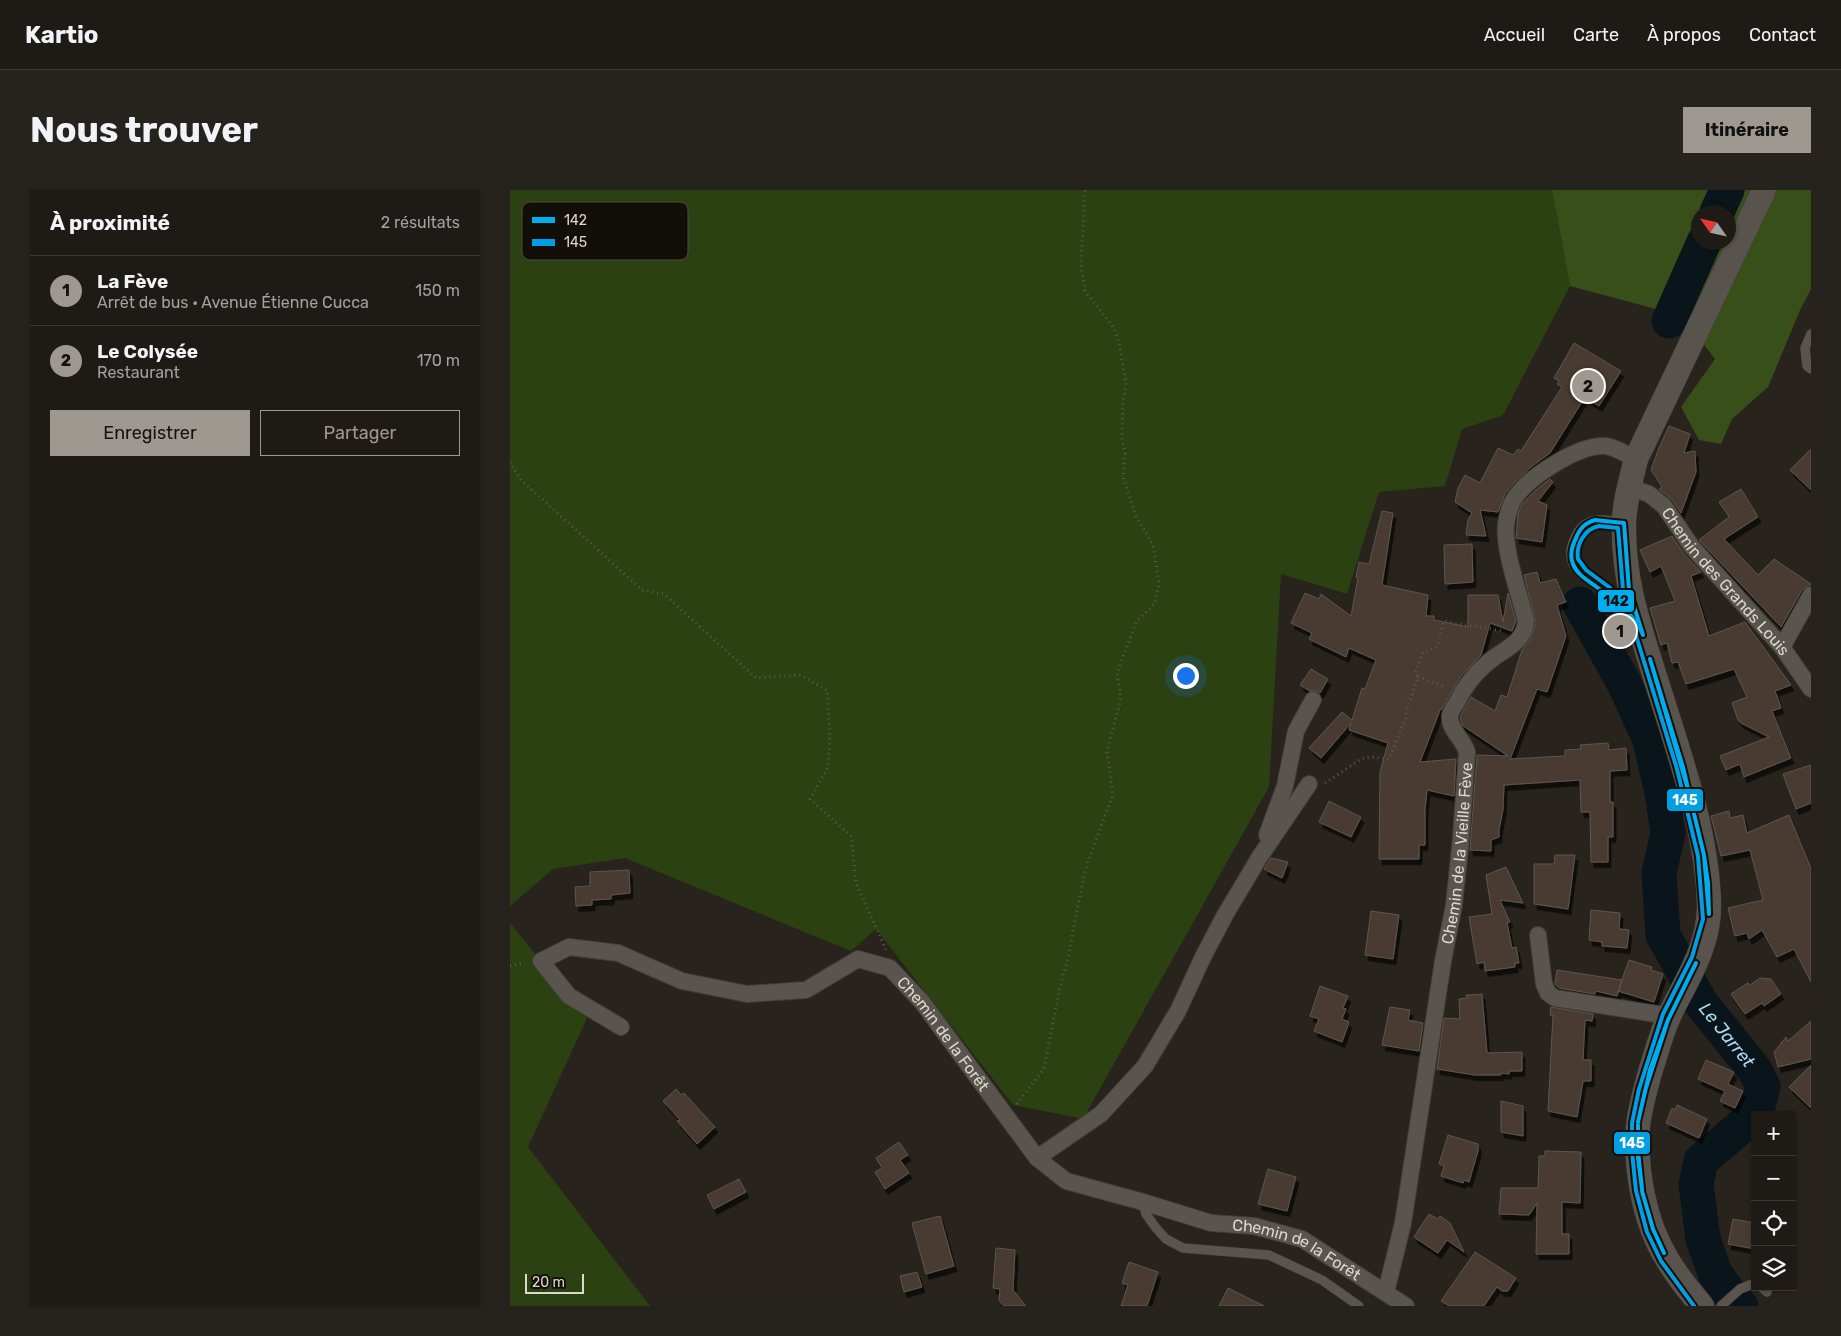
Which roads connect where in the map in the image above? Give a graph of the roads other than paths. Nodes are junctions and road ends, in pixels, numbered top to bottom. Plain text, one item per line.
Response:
1 (1764, 190) edge
2 (1811, 334) edge
3 (1811, 370) edge
4 (1636, 459) junction
5 (1629, 486) junction
6 (1624, 523) junction
7 (1811, 595) edge
8 (1638, 624) junction
9 (1782, 647) junction
10 (1811, 689) edge
11 (1313, 700) dead end
12 (1316, 784) road end
13 (1259, 858) junction
14 (1538, 935) dead end
15 (1675, 1006) junction
16 (621, 1027) dead end
17 (1038, 1158) junction
18 (1143, 1202) junction
19 (1751, 1285) edge
20 (1386, 1292) junction
21 (1716, 1305) edge
22 (1359, 1306) edge
23 (1406, 1306) edge

1 - 4 main road
2 - 3 lane
4 - 5 main road
4 - 20 street, Chemin de la Vieille Fève
5 - 6 main road
5 - 9 street, Chemin des Grands Louis
6 - 8 main road
6 - 8 lane
7 - 9 street
8 - 15 main road
9 - 10 street, Chemin des Grands Louis
11 - 13 street
12 - 13 street
13 - 17 street
14 - 15 street
15 - 21 main road
16 - 17 street, Chemin de la Forêt
17 - 18 street, Chemin de la Forêt
18 - 20 street, Chemin de la Forêt
18 - 22 lane
19 - 21 lane
20 - 23 street, Chemin de la Forêt

